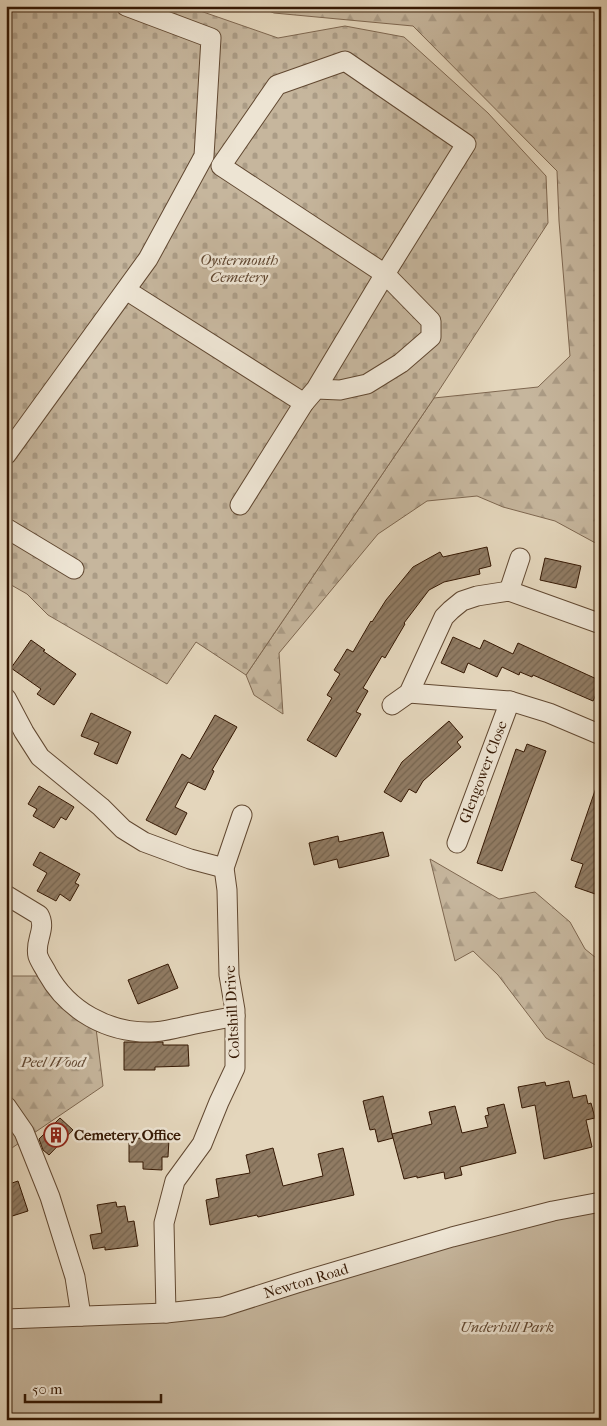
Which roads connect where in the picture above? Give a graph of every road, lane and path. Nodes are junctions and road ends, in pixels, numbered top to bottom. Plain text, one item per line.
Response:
1 (126, 6) edge
2 (204, 156) junction
3 (221, 166) junction
4 (385, 274) junction
5 (126, 290) junction
6 (310, 396) junction
7 (6, 455) edge
8 (240, 505) dead end
9 (6, 528) edge
10 (520, 558) dead end
11 (74, 569) dead end
12 (509, 591) junction
13 (601, 624) edge
14 (409, 693) junction
15 (6, 698) edge
16 (510, 701) junction
17 (392, 705) dead end
18 (601, 735) edge
19 (242, 816) dead end
20 (457, 843) dead end
21 (224, 868) junction
22 (6, 895) edge
23 (235, 1016) junction
24 (6, 1106) edge
25 (601, 1202) edge
26 (166, 1313) junction
27 (81, 1316) junction
28 (6, 1319) edge

1 - 2 street
2 - 3 street
2 - 5 street
3 - 4 street
3 - 4 street
4 - 6 street
4 - 6 street
5 - 6 street
5 - 7 street
6 - 8 street
9 - 11 street
10 - 12 street
12 - 13 street
12 - 14 street
14 - 16 street
14 - 17 street
15 - 21 street
16 - 18 street
16 - 20 street, Glengower Close
19 - 21 street, Coltshill Drive
21 - 23 street, Coltshill Drive
22 - 23 street
23 - 26 street, Coltshill Drive
24 - 27 street
25 - 26 street, Newton Road
26 - 27 street, Newton Road
27 - 28 street, Newton Road

